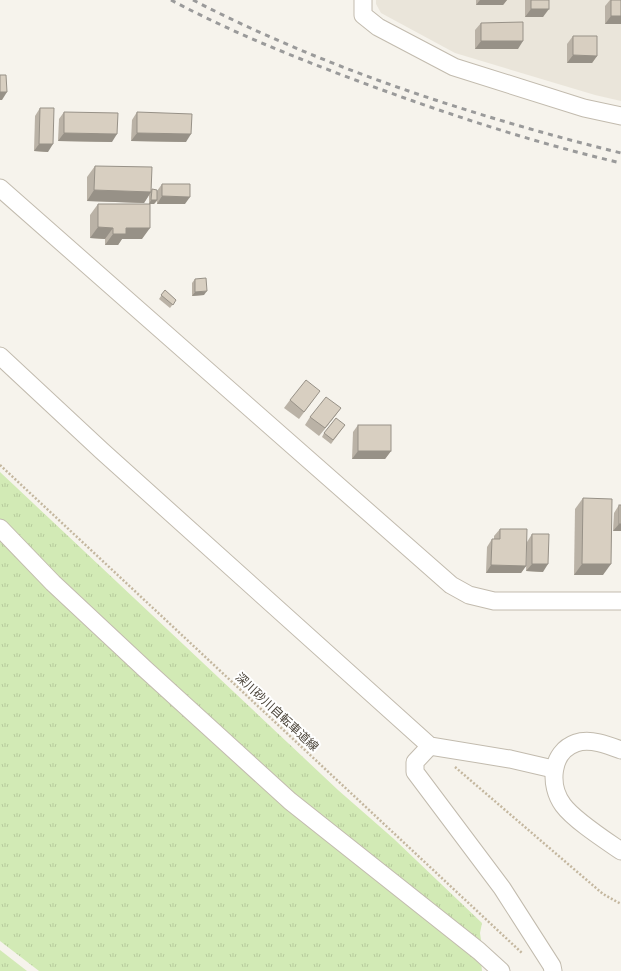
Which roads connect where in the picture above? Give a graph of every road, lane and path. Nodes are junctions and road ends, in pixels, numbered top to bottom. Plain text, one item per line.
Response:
1 (363, 0) edge
2 (621, 116) edge
3 (0, 188) edge
4 (0, 356) edge
5 (0, 464) edge
6 (0, 528) edge
7 (621, 601) edge
8 (430, 746) junction
9 (621, 750) edge
10 (454, 766) dead end
11 (553, 769) junction
12 (621, 851) edge
13 (621, 904) edge
14 (524, 955) dead end
15 (502, 971) edge
16 (553, 971) edge

1 - 2 street
3 - 7 street
4 - 8 street
5 - 14 path, 深川砂川自転車道線
6 - 15 street
8 - 11 street
8 - 16 street
9 - 11 street
10 - 13 path
11 - 12 street

